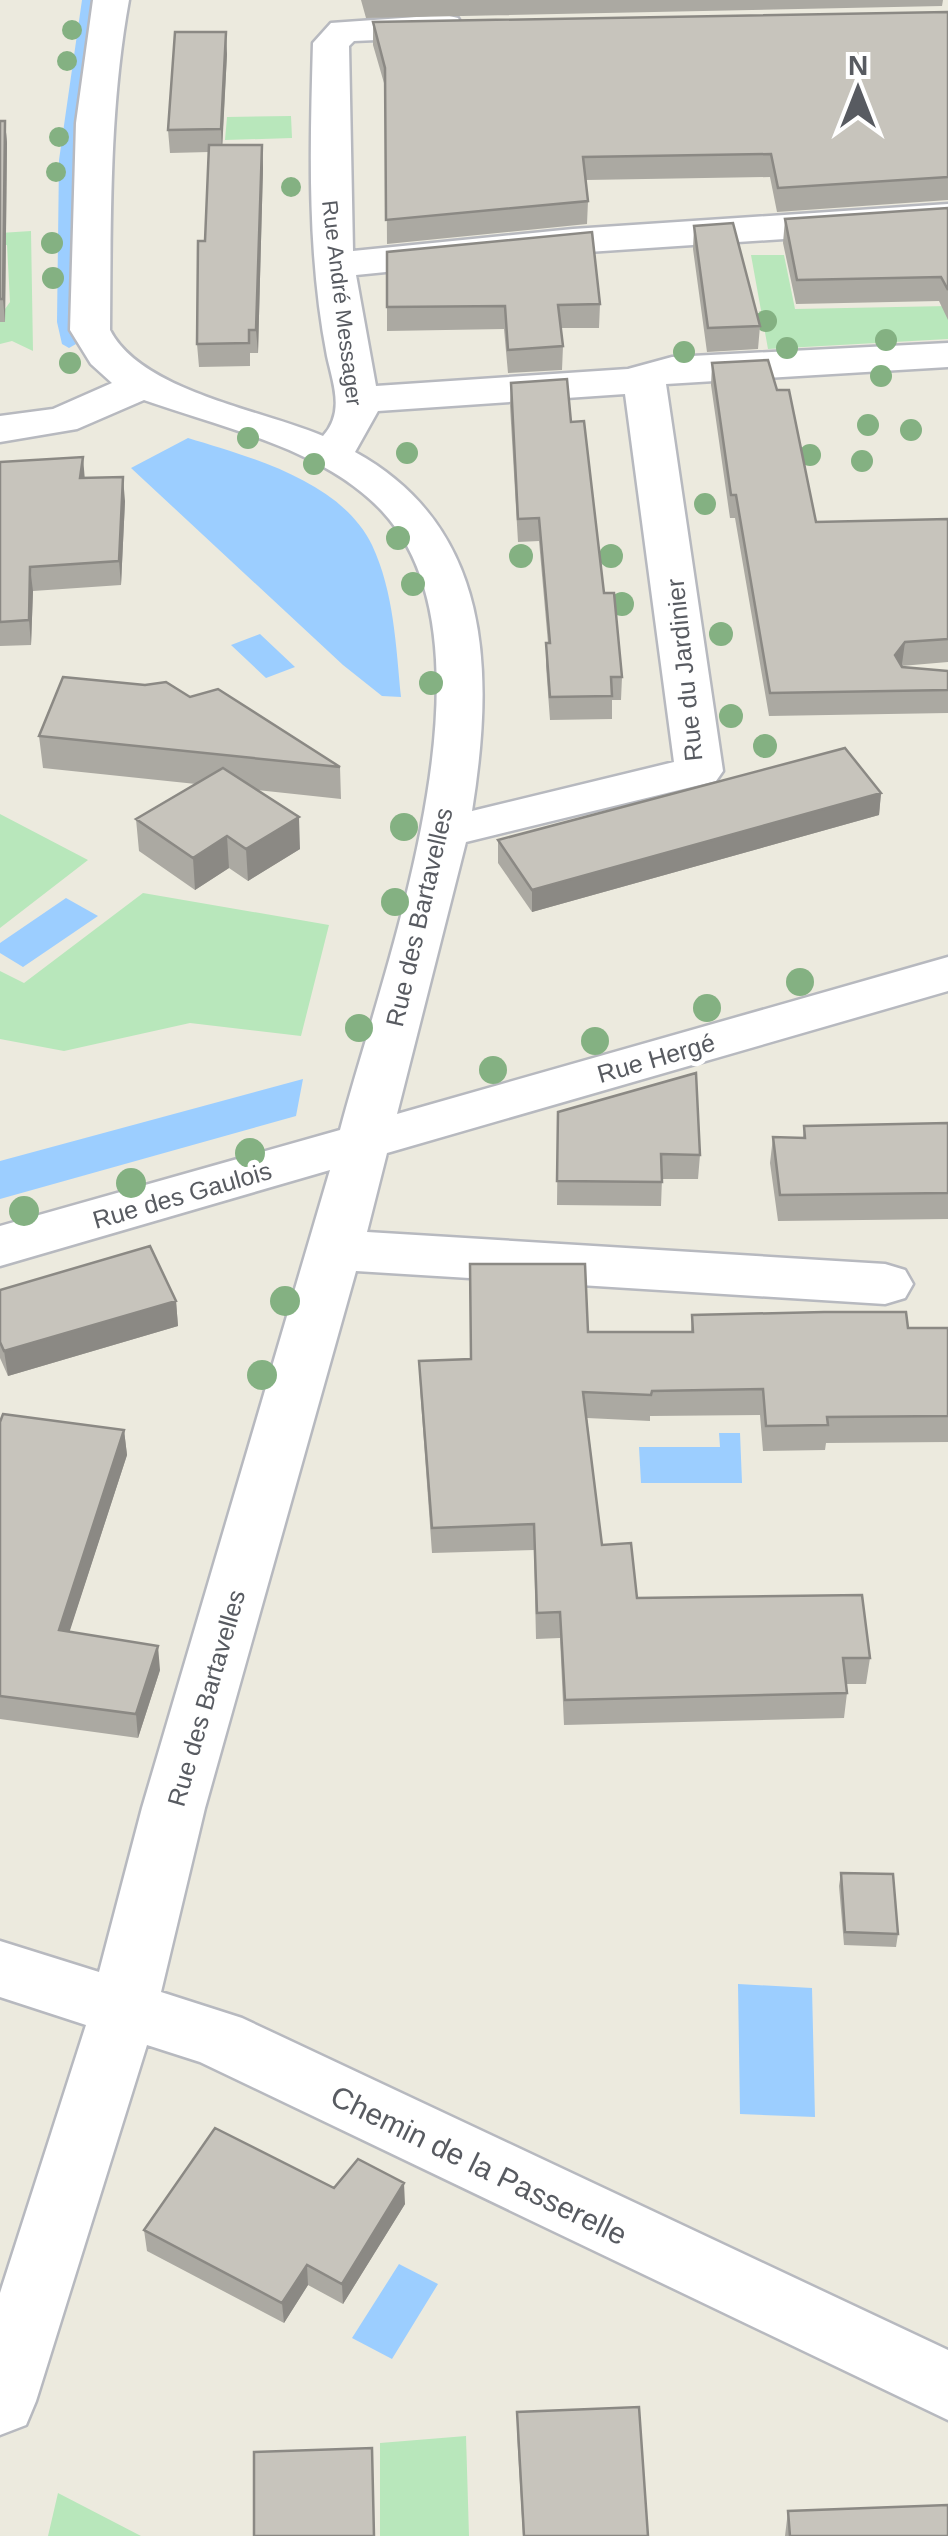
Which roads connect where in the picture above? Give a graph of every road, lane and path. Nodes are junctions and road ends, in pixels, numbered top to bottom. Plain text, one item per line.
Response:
1 (111, 0) edge
2 (484, 26) edge
3 (948, 216) edge
4 (333, 265) junction
5 (948, 355) edge
6 (631, 381) junction
7 (144, 385) junction
8 (358, 400) junction
9 (0, 429) edge
10 (330, 452) junction
11 (442, 833) junction
12 (948, 974) edge
13 (364, 1141) junction
14 (0, 1246) edge
15 (335, 1250) junction
16 (885, 1284) dead end
17 (0, 1969) edge
18 (124, 2007) junction
19 (948, 2386) edge
20 (0, 2402) edge

1 - 7 street, Rue des Bartavelles
2 - 4 street, Rue André Messager
3 - 4 street
4 - 8 street, Rue André Messager
5 - 6 street
6 - 8 street
6 - 11 street, Rue du Jardinier
7 - 9 street
7 - 10 street, Rue des Bartavelles
8 - 10 street, Rue André Messager
10 - 11 street, Rue des Bartavelles
11 - 13 street, Rue des Bartavelles
12 - 13 street, Rue Hergé
13 - 14 street, Rue des Gaulois
13 - 15 street, Rue des Bartavelles
15 - 16 street
15 - 18 street, Rue des Bartavelles
17 - 18 street, Chemin de la Passerelle
18 - 19 street, Chemin de la Passerelle
18 - 20 street, Rue des Bartavelles

